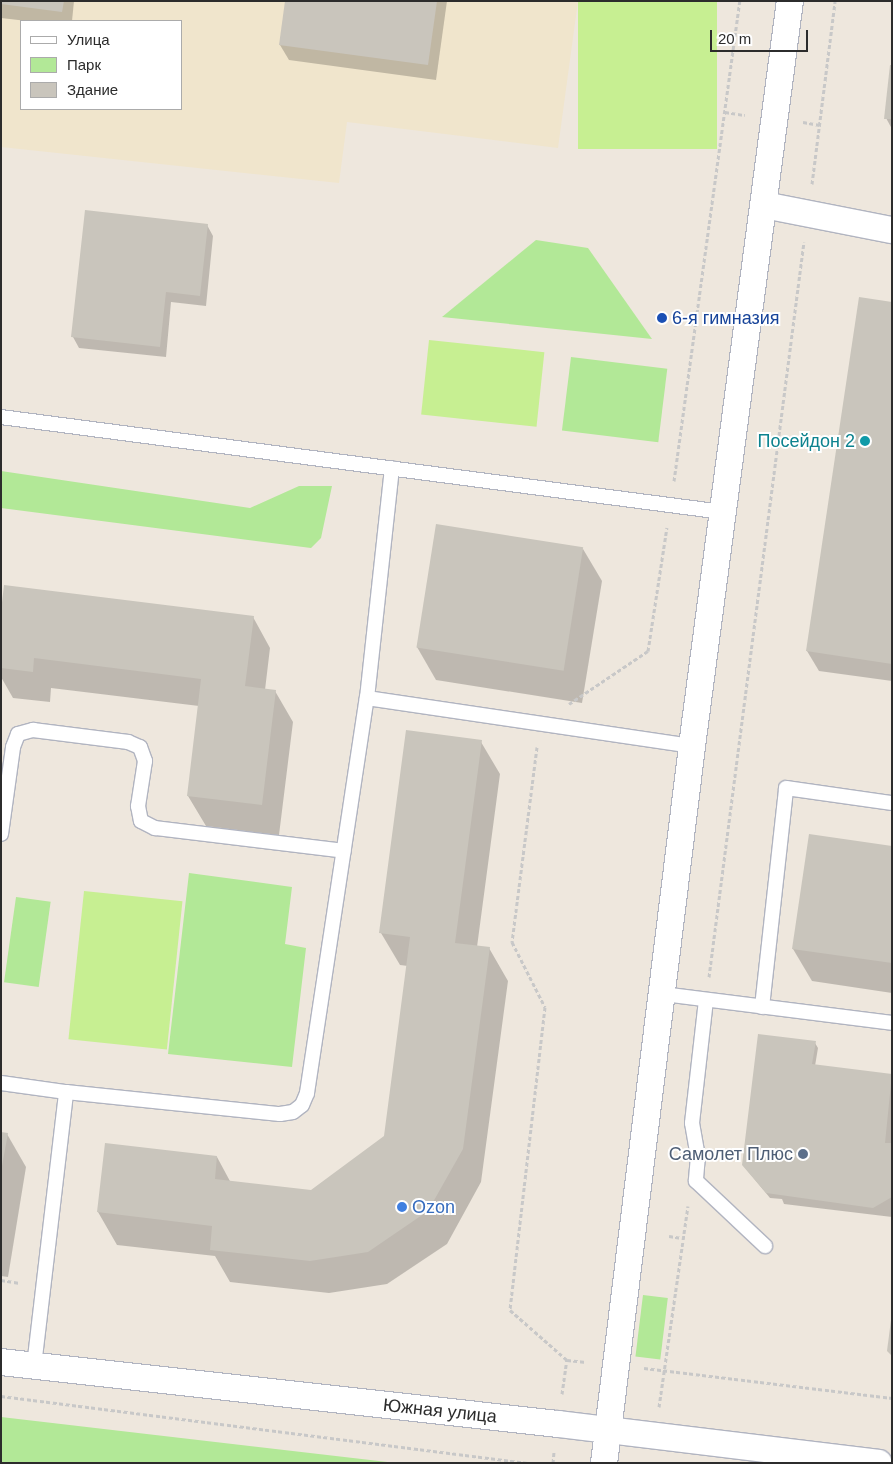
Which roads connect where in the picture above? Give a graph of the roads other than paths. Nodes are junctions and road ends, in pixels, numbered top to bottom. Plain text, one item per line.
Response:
1 (790, 1) edge
2 (764, 205) junction
3 (892, 230) edge
4 (1, 417) edge
5 (392, 468) junction
6 (723, 512) junction
7 (367, 698) junction
8 (692, 746) junction
9 (892, 803) edge
10 (1, 834) edge
11 (344, 851) junction
12 (663, 994) junction
13 (706, 1000) junction
14 (762, 1007) junction
15 (892, 1023) edge
16 (1, 1083) edge
17 (66, 1092) junction
18 (765, 1246) dead end
19 (1, 1362) edge
20 (34, 1366) junction
21 (607, 1432) junction
22 (604, 1463) edge
23 (879, 1463) edge

1 - 2 street
2 - 3 street
2 - 6 street
4 - 5 lane
5 - 6 lane
5 - 7 lane
6 - 8 street
7 - 8 lane
7 - 11 lane
8 - 12 street
9 - 14 lane
10 - 11 lane
11 - 17 lane
12 - 13 lane
12 - 21 street
13 - 14 lane
13 - 18 lane
14 - 15 lane
16 - 17 lane
17 - 20 lane
19 - 20 street, Южная улица
20 - 21 street, Южная улица
21 - 22 street
21 - 23 street, Южная улица

